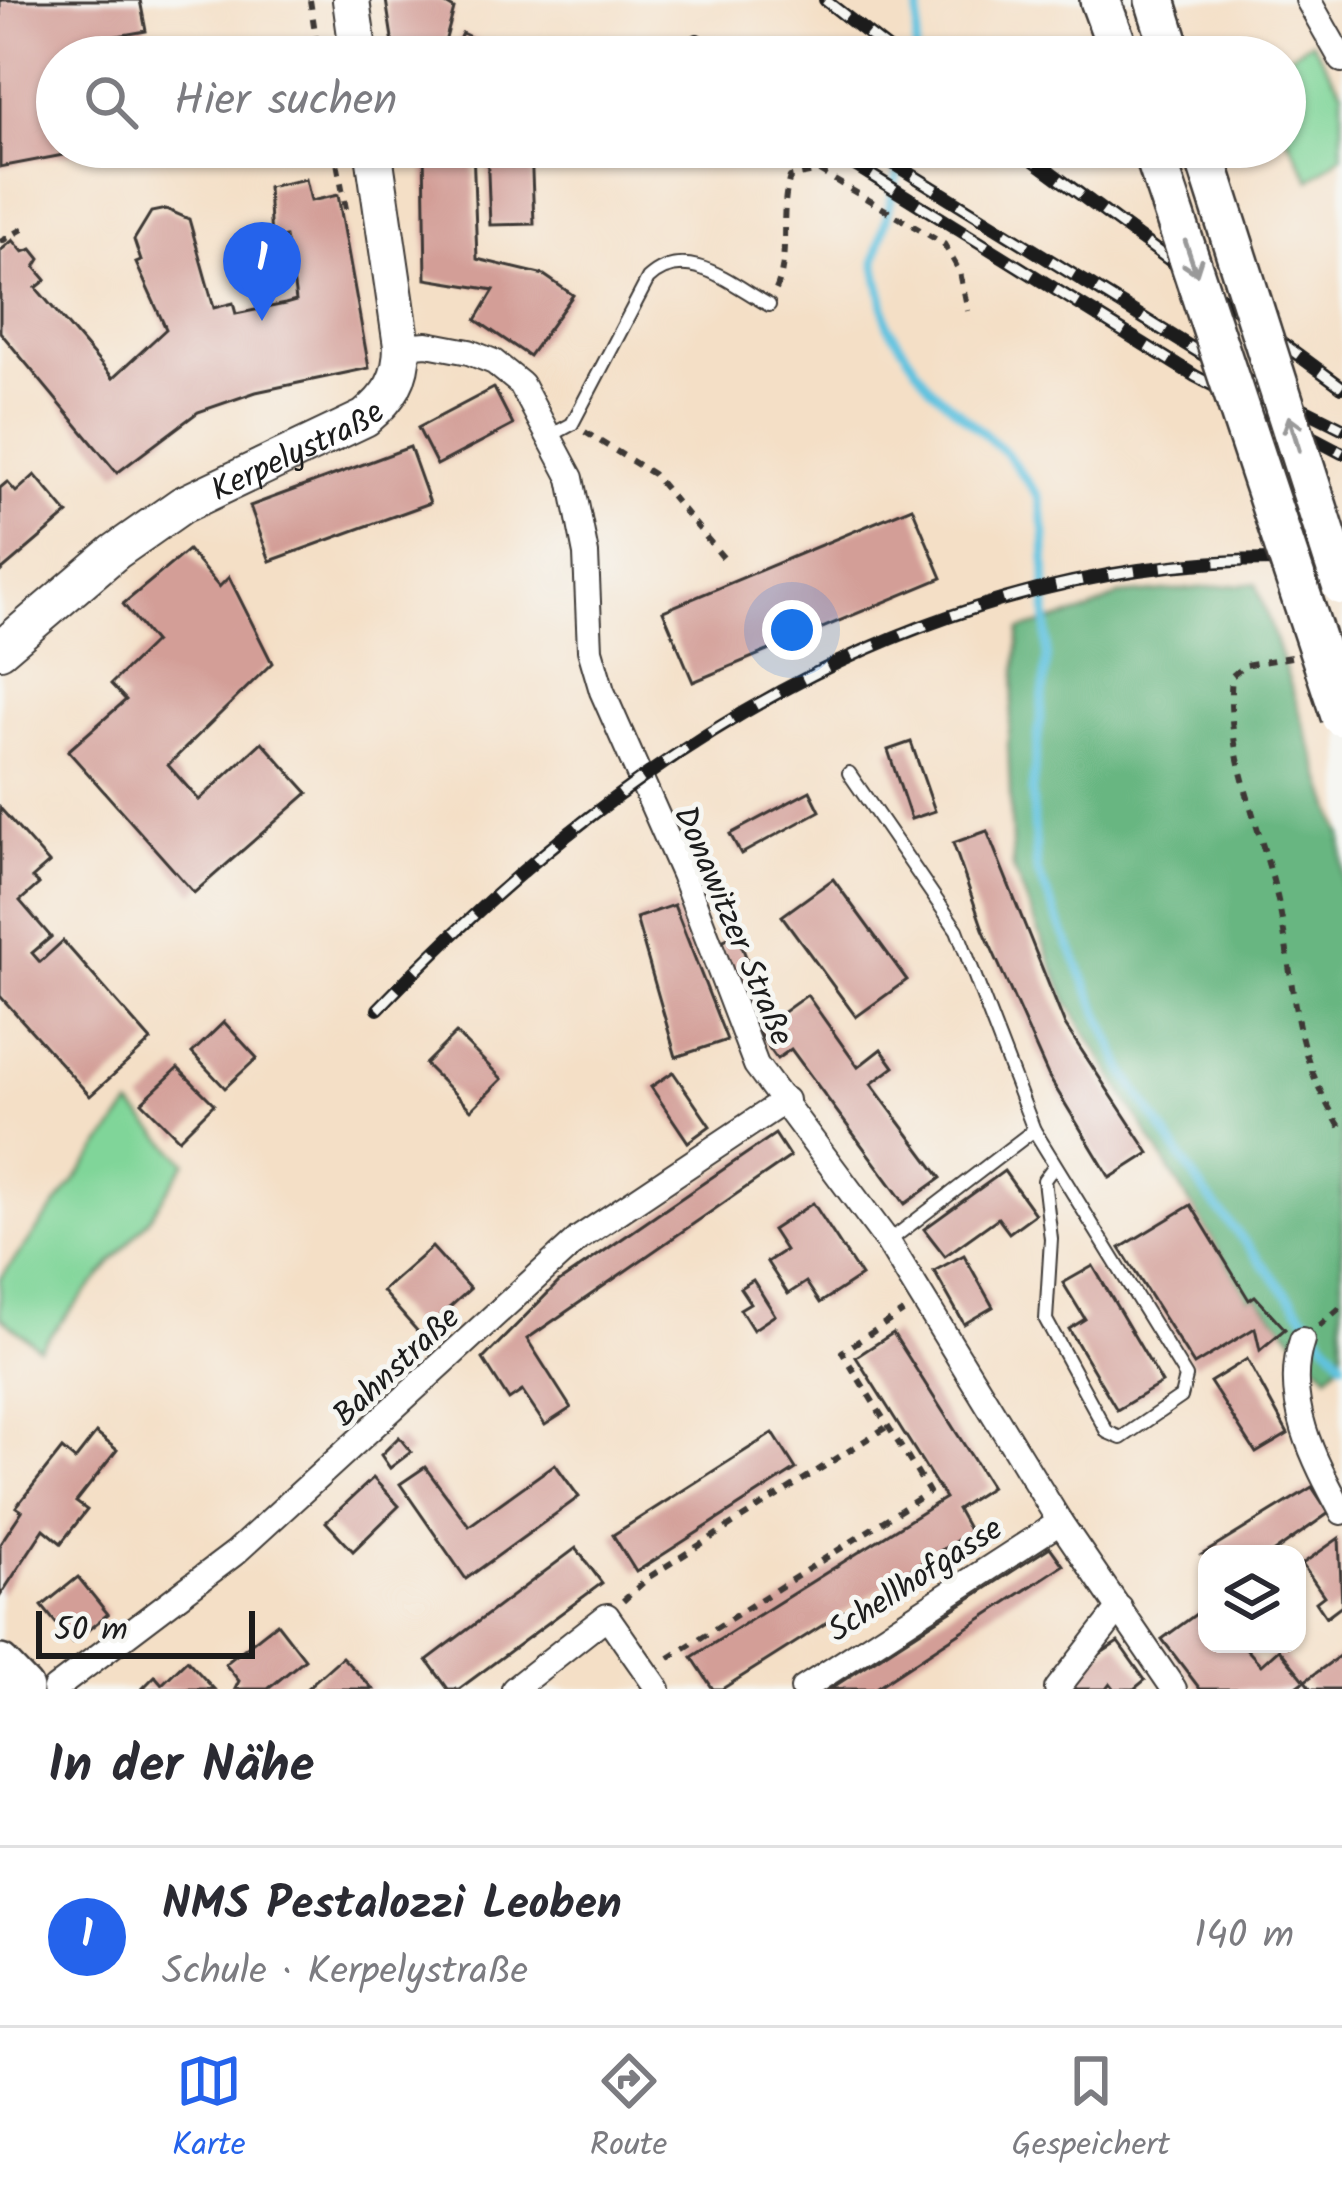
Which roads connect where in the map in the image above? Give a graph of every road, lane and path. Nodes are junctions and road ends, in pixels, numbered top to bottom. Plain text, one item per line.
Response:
1 (310, 0) edge
2 (350, 0) edge
3 (1100, 0) edge
4 (1155, 0) edge
5 (1308, 0) edge
6 (316, 36) edge
7 (356, 36) edge
8 (1113, 36) edge
9 (1166, 36) edge
10 (1342, 60) edge
11 (338, 168) edge
12 (376, 168) edge
13 (1159, 168) edge
14 (1209, 168) edge
15 (348, 219) dead end
16 (28, 226) dead end
17 (0, 242) edge
18 (769, 305) joint
19 (968, 311) dead end
20 (402, 346) junction
21 (549, 437) junction
22 (598, 440) dead end
23 (727, 562) dead end
24 (1342, 585) edge
25 (0, 650) edge
26 (1301, 656) dead end
27 (1341, 718) edge
28 (849, 773) dead end
29 (786, 1100) junction
30 (1034, 1130) junction
31 (1342, 1130) edge
32 (1055, 1165) junction
33 (888, 1242) junction
34 (923, 1299) junction
35 (1302, 1340) dead end
36 (888, 1426) junction
37 (1342, 1512) edge
38 (1060, 1522) junction
39 (1120, 1608) junction
40 (607, 1616) junction
41 (652, 1681) edge
42 (55, 1689) edge
43 (514, 1689) edge
44 (803, 1689) edge
45 (1058, 1689) edge
46 (1174, 1689) edge

1 - 6 path
2 - 7 main road
3 - 8 main road
4 - 9 main road
5 - 10 street
11 - 15 path
12 - 20 main road, Kerpelystraße
13 -> 27 main road, bridge
24 -> 14 main road, bridge
16 - 17 path
18 - 19 path
18 - 21 lane
20 - 21 street, Donawitzer Straße
20 - 25 main road, Kerpelystraße
21 - 29 street, Donawitzer Straße
22 - 23 path
26 - 31 path
28 - 30 lane
29 - 33 street, Donawitzer Straße
29 - 42 street, Bahnstraße
30 - 32 lane
30 - 33 lane
32 - 32 lane
33 - 34 street, Donawitzer Straße
34 - 36 path
34 - 38 street, Donawitzer Straße
35 - 37 street
36 - 40 path
36 - 41 path
38 - 39 street, Donawitzer Straße
38 - 44 street, Schellhofgasse
39 - 45 street
39 - 46 street, Donawitzer Straße
40 - 41 street
40 - 43 street

